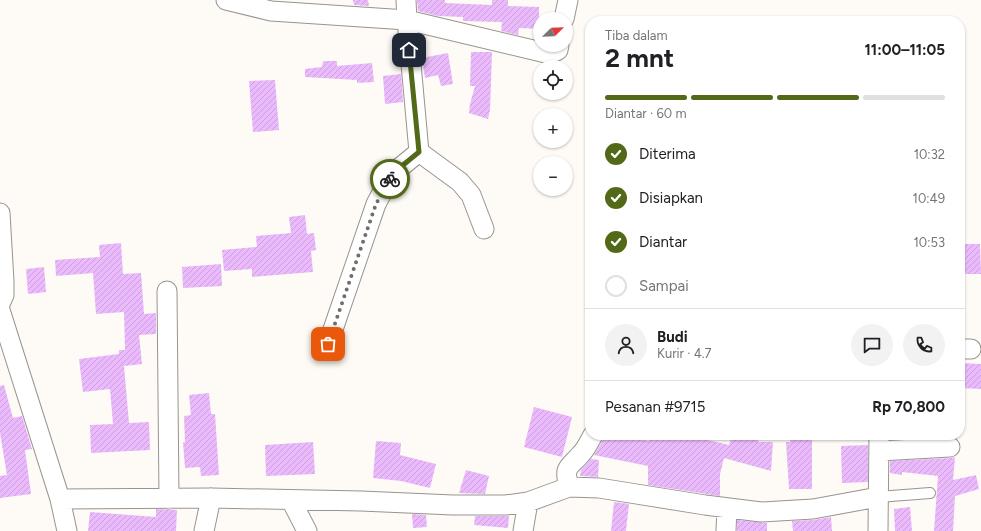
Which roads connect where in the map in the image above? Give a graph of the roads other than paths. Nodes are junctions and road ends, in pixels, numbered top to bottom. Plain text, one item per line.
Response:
1 (226, 0) edge
2 (406, 0) edge
3 (568, 0) edge
4 (565, 12) edge
5 (407, 20) junction
6 (533, 50) edge
7 (542, 52) edge
8 (554, 52) edge
9 (419, 152) junction
10 (0, 213) edge
11 (484, 229) dead end
12 (167, 291) dead end
13 (0, 304) edge
14 (0, 310) edge
15 (328, 344) dead end
16 (590, 440) edge
17 (879, 443) edge
18 (950, 447) dead end
19 (569, 487) junction
20 (930, 493) dead end
21 (211, 498) junction
22 (878, 498) junction
23 (60, 499) junction
24 (169, 499) junction
25 (291, 500) junction
26 (528, 502) junction
27 (727, 508) junction
28 (66, 531) edge
29 (204, 531) edge
30 (307, 531) edge
31 (523, 531) edge
32 (726, 531) edge
33 (878, 531) edge

1 - 5 street
2 - 5 street
3 - 4 street
5 - 6 street
5 - 9 street
7 - 8 street
9 - 11 street
9 - 15 street
10 - 13 street
12 - 24 street
14 - 23 street
16 - 19 street
17 - 18 street
17 - 22 street
19 - 26 street
19 - 27 street
20 - 22 lane
21 - 24 street
21 - 25 street
21 - 29 street
22 - 27 street
22 - 33 street
23 - 24 street
23 - 28 street
25 - 26 street
25 - 30 street
26 - 31 street
27 - 32 street

